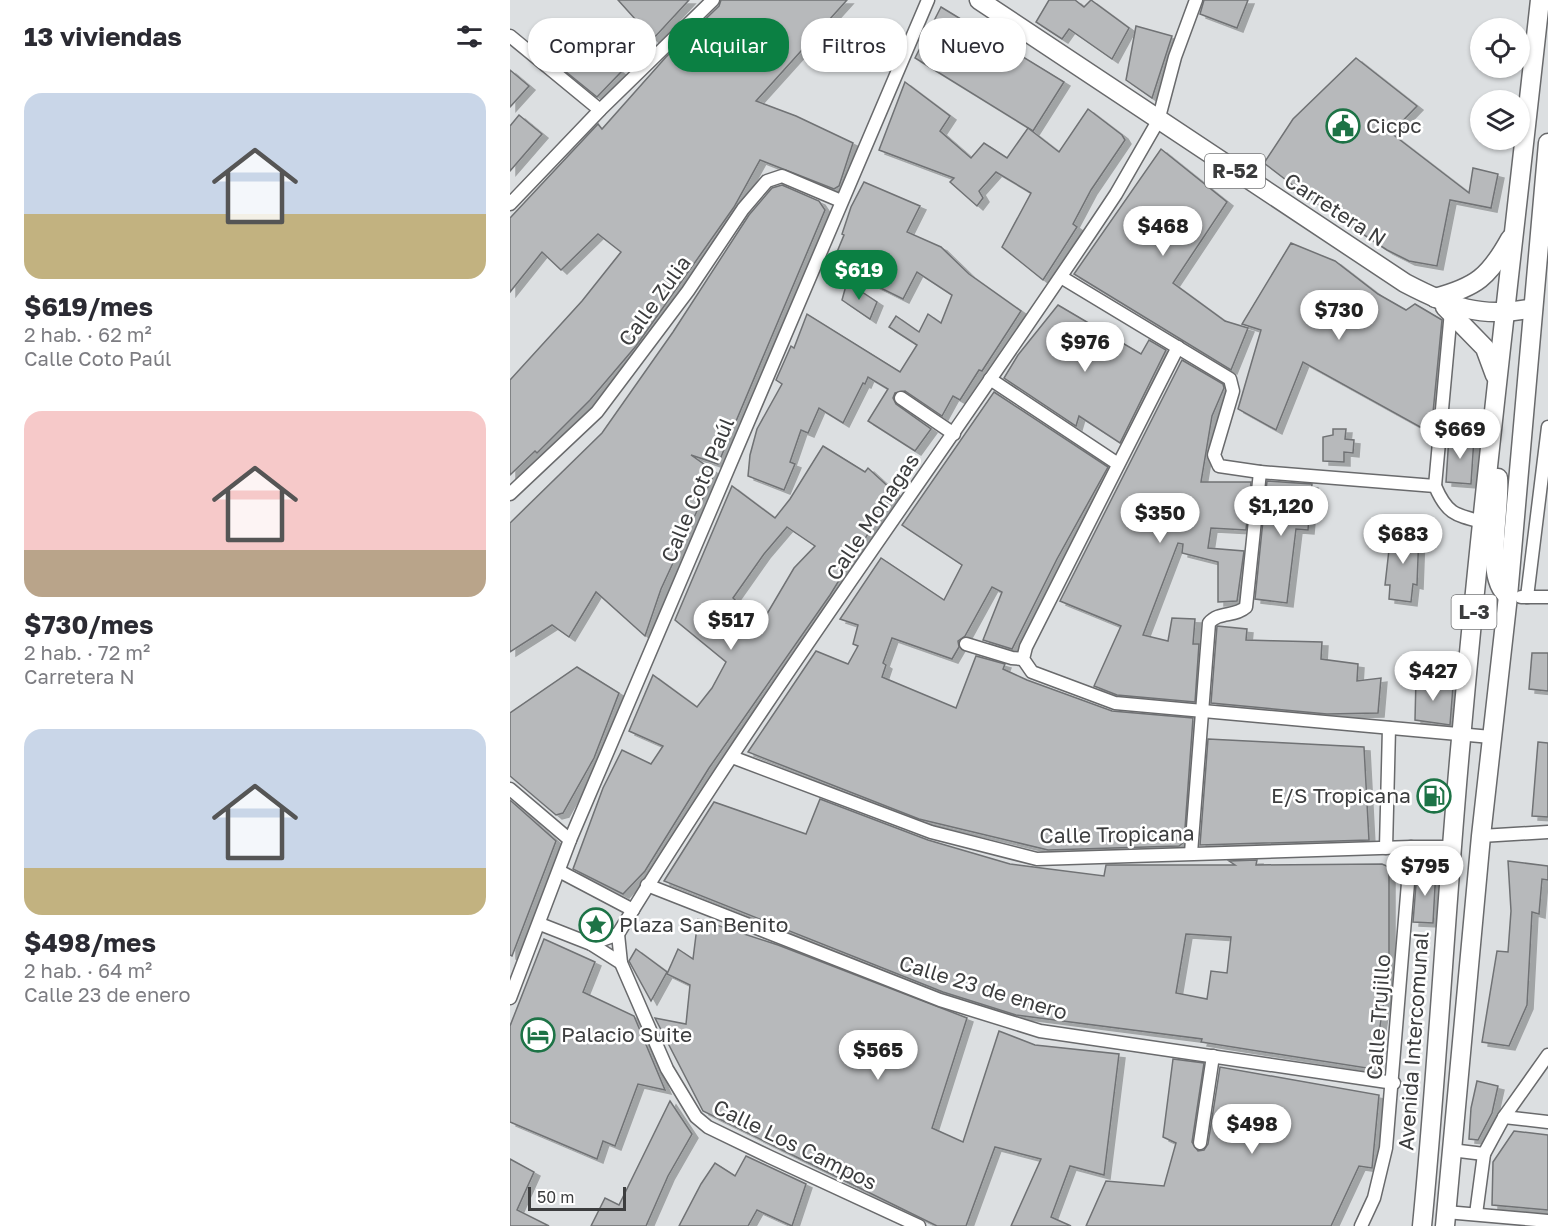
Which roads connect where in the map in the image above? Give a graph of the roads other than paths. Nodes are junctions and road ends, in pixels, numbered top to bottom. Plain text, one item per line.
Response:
1 (713, 0) edge
2 (927, 0) edge
3 (979, 0) edge
4 (1196, 0) edge
5 (1540, 0) edge
6 (510, 36) edge
7 (600, 110) junction
8 (1158, 121) junction
9 (1548, 143) edge
10 (841, 201) junction
11 (510, 204) edge
12 (1515, 230) junction
13 (1061, 278) junction
14 (1434, 298) junction
15 (1540, 306) edge
16 (1451, 311) junction
17 (1503, 315) junction
18 (1178, 347) junction
19 (990, 379) junction
20 (1498, 391) junction
21 (901, 398) dead end
22 (1548, 427) edge
23 (954, 434) junction
24 (1491, 453) junction
25 (1118, 464) junction
26 (1260, 472) junction
27 (1545, 485) edge
28 (1435, 486) junction
29 (510, 494) edge
30 (1483, 522) junction
31 (1508, 596) junction
32 (1527, 597) junction
33 (1548, 597) edge
34 (966, 644) dead end
35 (1023, 659) junction
36 (1202, 711) junction
37 (1389, 728) junction
38 (1461, 735) junction
39 (1491, 737) junction
40 (732, 757) junction
41 (510, 789) edge
42 (1548, 832) edge
43 (1481, 836) junction
44 (570, 840) junction
45 (1411, 847) junction
46 (1452, 847) junction
47 (1386, 848) junction
48 (1191, 853) junction
49 (559, 871) junction
50 (647, 885) junction
51 (633, 910) junction
52 (540, 924) junction
53 (618, 934) junction
54 (591, 944) junction
55 (621, 963) junction
56 (510, 998) edge
57 (1548, 1055) edge
58 (1213, 1056) junction
59 (1394, 1083) junction
60 (1504, 1117) junction
61 (1548, 1122) edge
62 (1200, 1143) dead end
63 (1451, 1150) junction
64 (1484, 1154) junction
65 (1476, 1214) junction
66 (1446, 1219) edge
67 (1548, 1221) edge
68 (919, 1226) edge
69 (1361, 1226) edge
70 (1422, 1226) edge

1 - 7 street
2 - 10 street, Calle Coto Paúl
3 - 8 main road, Carretera N / R-52
4 - 8 street, Calle Monagas
5 - 12 main road, Avenida Intercomunal / L-3
6 - 7 street
7 - 11 street
8 - 13 street, Calle Monagas
8 - 14 main road, Carretera N / R-52
9 - 15 main road, L-3
10 - 29 street, Calle Zulia
10 - 44 street, Calle Coto Paúl
12 - 14 main road
12 - 17 main road, Avenida Intercomunal / L-3
13 - 18 street
13 - 19 street, Calle Monagas
14 - 16 main road
14 - 17 main road, Carretera N / R-52
15 - 17 main road, Carretera N / R-52
15 - 31 main road, L-3
16 - 20 main road
16 - 28 street
17 - 20 main road, Avenida Intercomunal / L-3
18 - 25 street
18 - 26 street
19 - 23 street, Calle Monagas
19 - 25 street
20 - 24 main road, Avenida Intercomunal / L-3
21 - 23 street
22 - 27 street
23 - 40 street, Calle Monagas
24 - 30 main road, Avenida Intercomunal / L-3
24 - 31 main road
25 - 35 street
26 - 28 street
26 - 36 street
27 - 32 street
28 - 30 street
30 - 38 main road, Avenida Intercomunal / L-3
31 - 32 street
31 - 39 main road, L-3
32 - 33 street
34 - 35 street
35 - 36 street
36 - 37 street
36 - 48 street
37 - 38 street
37 - 47 street
38 - 39 street
38 - 46 main road, Avenida Intercomunal / L-3
39 - 43 main road, L-3
40 - 48 street, Calle Tropicana
40 - 50 street, Calle Monagas
41 - 44 street
42 - 43 street
43 - 63 main road, L-3
44 - 49 street, Calle Coto Paúl
45 - 46 street
45 - 47 street, Calle Tropicana
45 - 59 street, Calle Trujillo
46 - 70 main road, Avenida Intercomunal / L-3
47 - 48 street, Calle Tropicana
49 - 51 street
49 - 52 street, Calle Coto Paúl
50 - 51 street, Calle Monagas
50 - 58 street, Calle 23 de enero
51 - 53 street, Calle Monagas
52 - 54 street
52 - 56 street, Calle Coto Paúl
53 - 54 street
53 - 55 street
54 - 55 street
55 - 68 street, Calle Los Campos
57 - 60 street
58 - 59 street, Calle 23 de enero
58 - 62 street
59 - 69 street, Calle Trujillo
60 - 61 street
60 - 64 street
63 - 64 street
63 - 66 main road, L-3
64 - 65 street
65 - 66 street
65 - 67 street

